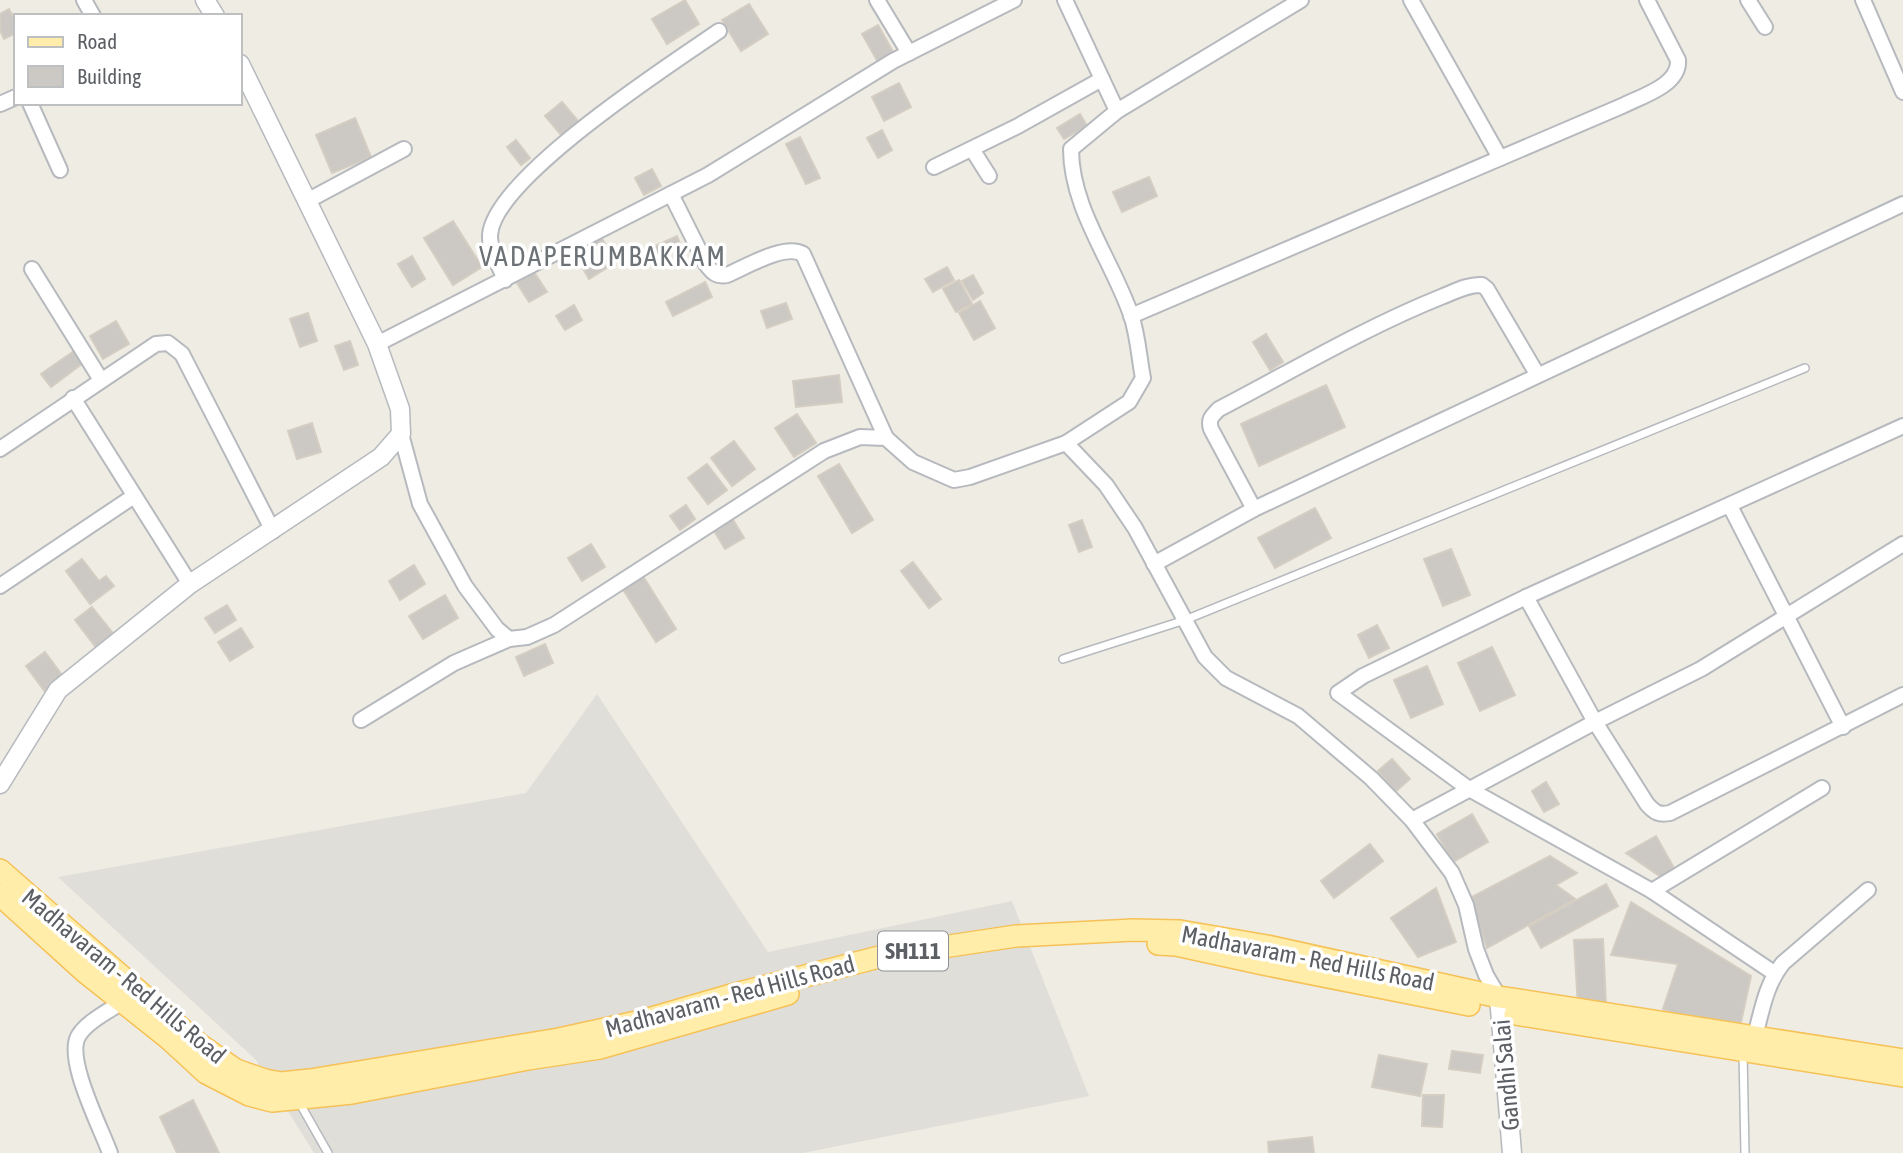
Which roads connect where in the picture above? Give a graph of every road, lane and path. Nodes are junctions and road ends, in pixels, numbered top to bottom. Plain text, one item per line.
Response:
1 (877, 0) edge
2 (1014, 0) edge
3 (1065, 0) edge
4 (1301, 0) edge
5 (1411, 0) edge
6 (1647, 0) edge
7 (1748, 0) edge
8 (1863, 0) edge
9 (1765, 27) dead end
10 (719, 32) dead end
11 (909, 52) junction
12 (242, 68) edge
13 (1102, 79) junction
14 (1903, 92) edge
15 (31, 105) edge
16 (1117, 111) junction
17 (404, 149) dead end
18 (972, 149) junction
19 (1500, 159) junction
20 (934, 167) dead end
21 (61, 170) dead end
22 (989, 176) dead end
23 (671, 194) junction
24 (307, 201) junction
25 (1903, 204) edge
26 (32, 269) dead end
27 (505, 280) junction
28 (1131, 316) junction
29 (377, 344) junction
30 (1805, 368) dead end
31 (1537, 374) junction
32 (101, 380) junction
33 (73, 398) junction
34 (1903, 426) edge
35 (401, 434) junction
36 (886, 438) junction
37 (1066, 443) junction
38 (0, 449) edge
39 (134, 496) junction
40 (1730, 506) junction
41 (1254, 509) junction
42 (273, 531) junction
43 (1903, 544) edge
44 (1154, 564) junction
45 (190, 584) junction
46 (0, 586) edge
47 (1526, 597) junction
48 (1786, 616) junction
49 (1185, 620) junction
50 (509, 639) junction
51 (1063, 659) dead end
52 (1903, 695) edge
53 (361, 720) dead end
54 (1595, 722) junction
55 (1843, 727) junction
56 (0, 784) edge
57 (1822, 788) dead end
58 (1469, 789) junction
59 (1412, 820) junction
60 (0, 870) edge
61 (1868, 890) dead end
62 (1652, 891) junction
63 (0, 895) edge
64 (1774, 973) junction
65 (122, 1002) junction
66 (1500, 1004) junction
67 (1749, 1044) junction
68 (1903, 1060) edge
69 (1903, 1076) edge
70 (297, 1099) junction
71 (110, 1153) edge
72 (328, 1153) edge
73 (1512, 1153) edge
74 (1745, 1153) edge

1 - 11 street
2 - 11 street
3 - 13 street
4 - 16 street
5 - 19 street
6 - 19 street
7 - 9 street
8 - 14 street
10 - 27 street
11 - 23 street
12 - 24 street
13 - 16 street
13 - 18 street
15 - 21 street
16 - 28 street
17 - 24 street
18 - 20 street
18 - 22 street
19 - 28 street
23 - 27 street
23 - 36 street
24 - 29 street
25 - 31 street
26 - 32 street
27 - 29 street
28 - 37 street
29 - 35 street
30 - 49 lane
31 - 41 street
31 - 41 street
32 - 33 street
32 - 42 street
33 - 38 street
33 - 39 street
34 - 40 street
35 - 42 street
35 - 50 street
36 - 37 street
36 - 50 street
37 - 44 street
39 - 45 street
39 - 46 street
40 - 47 street
40 - 48 street
41 - 44 street
42 - 45 street
43 - 48 street
44 - 49 street
45 - 56 street
47 - 54 street
47 - 58 street
48 - 54 street
48 - 55 street
49 - 51 lane
49 - 59 street
50 - 53 street
52 - 55 street
54 - 55 street
54 - 58 street
57 - 62 street
58 - 59 street
58 - 62 street
59 - 66 street
60 - 66 main road, Madhavaram - Red Hills Road / SH111
61 - 64 street
62 - 64 street
63 - 65 main road, Madhavaram - Red Hills Road / SH111
64 - 67 street
65 - 70 main road, Madhavaram - Red Hills Road / SH111
65 - 71 street
66 - 67 main road, Madhavaram - Red Hills Road / SH111
66 - 70 main road, Madhavaram - Red Hills Road / SH111
66 - 73 street, Gandhi Salai
67 - 68 main road, Madhavaram - Red Hills Road / SH111
67 - 69 main road, Madhavaram - Red Hills Road / SH111
67 - 74 lane
70 - 72 lane

